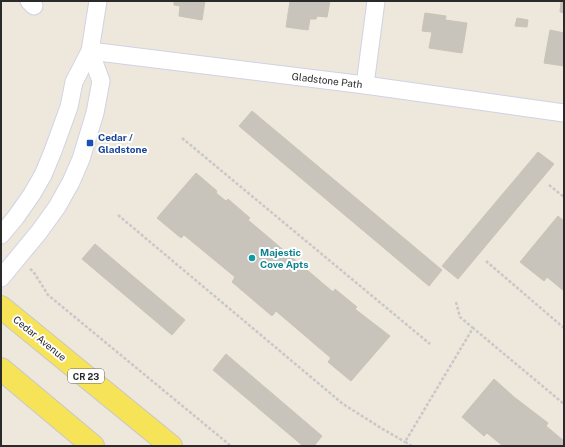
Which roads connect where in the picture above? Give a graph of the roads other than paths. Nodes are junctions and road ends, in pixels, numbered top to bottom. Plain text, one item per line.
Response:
1 (98, 1) edge
2 (376, 1) edge
3 (90, 51) junction
4 (364, 85) junction
5 (564, 113) edge
6 (1, 235) edge
7 (1, 278) edge
8 (1, 307) edge
9 (1, 369) edge
10 (93, 446) edge
11 (172, 446) edge

1 - 3 street
2 - 4 street
3 - 4 street, Gladstone Path
3 - 6 street
3 - 7 street
4 - 5 street, Gladstone Path
8 - 11 main road, Cedar Avenue / CR 23
9 - 10 main road

